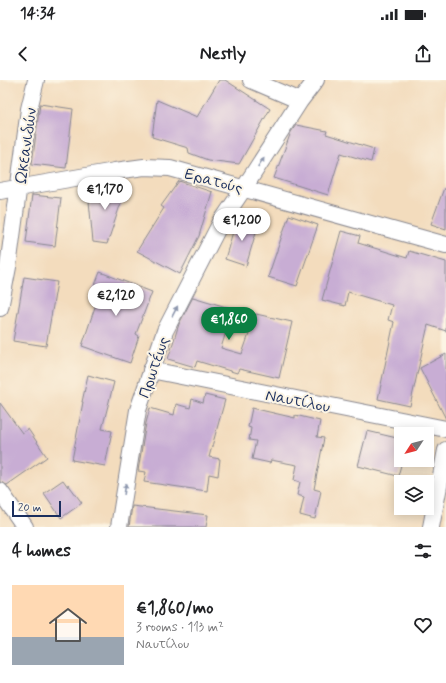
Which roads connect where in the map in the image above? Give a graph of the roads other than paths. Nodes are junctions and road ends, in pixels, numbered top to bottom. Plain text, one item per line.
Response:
1 (36, 80) edge
2 (251, 80) edge
3 (307, 88) edge
4 (19, 187) junction
5 (244, 188) junction
6 (0, 192) edge
7 (446, 245) edge
8 (0, 308) edge
9 (151, 370) junction
10 (446, 429) edge
11 (446, 450) edge
12 (0, 491) edge
13 (25, 527) edge
14 (119, 527) edge
15 (431, 527) edge

1 - 4 street, Ωκεανιδών
2 - 3 street
5 -> 3 street, Πρωτέως
4 - 5 street, Ερατούς
4 - 6 street, Ερατούς
4 - 8 street, Ωκεανιδών
5 - 7 street, Ερατούς
9 -> 5 street, Πρωτέως
9 - 10 street, Ναυτίλου
14 -> 9 street, Πρωτέως
11 - 15 street
12 - 13 street

